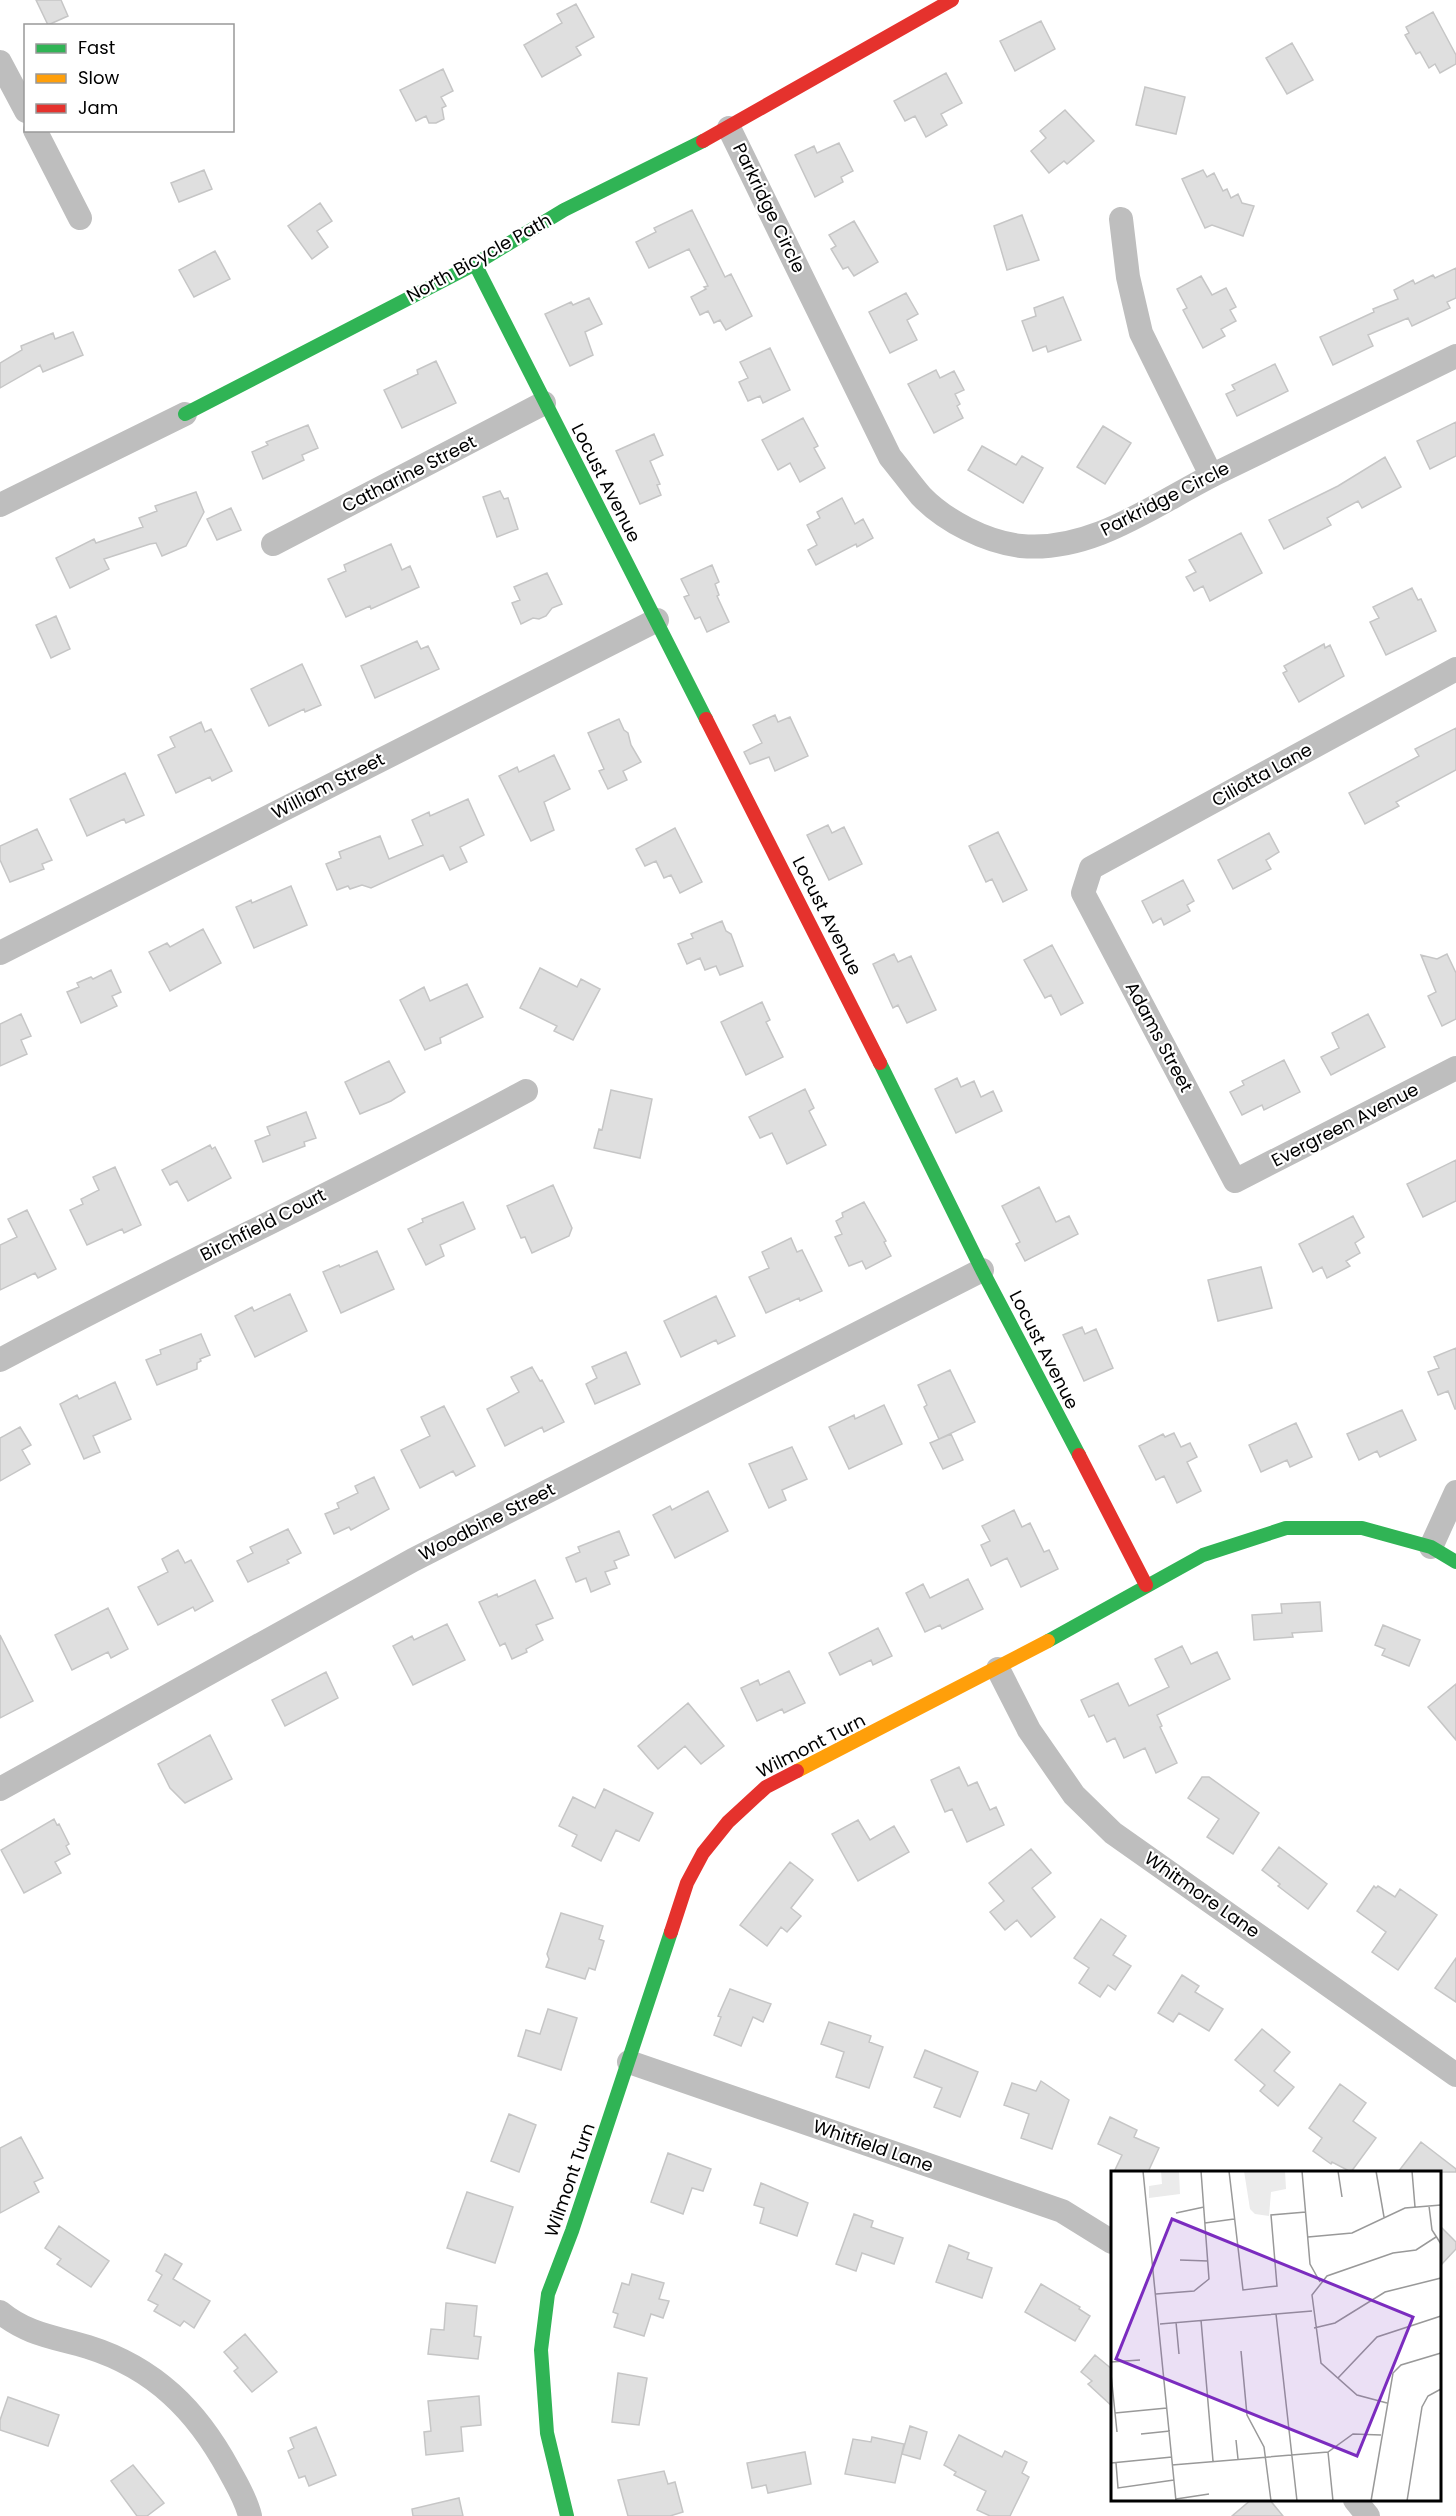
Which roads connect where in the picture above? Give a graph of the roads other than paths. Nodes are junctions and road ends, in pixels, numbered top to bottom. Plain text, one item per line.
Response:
1 (952, 0) edge
2 (0, 62) edge
3 (24, 107) edge
4 (729, 128) junction
5 (36, 132) edge
6 (76, 210) dead end
7 (1121, 219) dead end
8 (474, 264) junction
9 (1456, 356) edge
10 (544, 403) junction
11 (185, 414) joint
12 (1211, 475) junction
13 (0, 505) edge
14 (273, 544) dead end
15 (657, 620) junction
16 (1456, 669) edge
17 (1083, 893) joint
18 (0, 953) edge
19 (1456, 1068) edge
20 (526, 1091) dead end
21 (1235, 1181) joint
22 (982, 1270) junction
23 (0, 1359) edge
24 (1456, 1492) edge
25 (1431, 1547) junction
26 (1456, 1562) edge
27 (1146, 1585) junction
28 (998, 1669) junction
29 (0, 1789) edge
30 (629, 2062) junction
31 (1456, 2075) edge
32 (1111, 2241) edge
33 (0, 2312) edge
34 (1357, 2501) edge
35 (250, 2516) edge
36 (567, 2516) edge
37 (1368, 2516) edge

1 - 4 street, North Bicycle Path
2 - 3 street
4 - 8 street, North Bicycle Path
4 - 12 street, Parkridge Circle
5 - 6 street
7 - 12 street
8 - 10 street, Locust Avenue
8 - 11 street, North Bicycle Path
9 - 12 street, Parkridge Circle
10 - 14 street, Catharine Street
10 - 15 street, Locust Avenue
11 - 13 street, North Bicycle Path
15 - 18 street, William Street
15 - 22 street, Locust Avenue
16 - 17 street, Ciliotta Lane
17 - 21 street, Adams Street
19 - 21 street, Evergreen Avenue
20 - 23 street, Birchfield Court
22 - 27 street, Locust Avenue
22 - 29 street, Woodbine Street
24 - 25 street
25 - 26 street, Wilmont Turn
25 - 27 street, Wilmont Turn
27 - 28 street, Wilmont Turn
28 - 30 street, Wilmont Turn
28 - 31 street, Whitmore Lane
30 - 32 street, Whitfield Lane
30 - 36 street, Wilmont Turn
33 - 35 street
34 - 37 street

